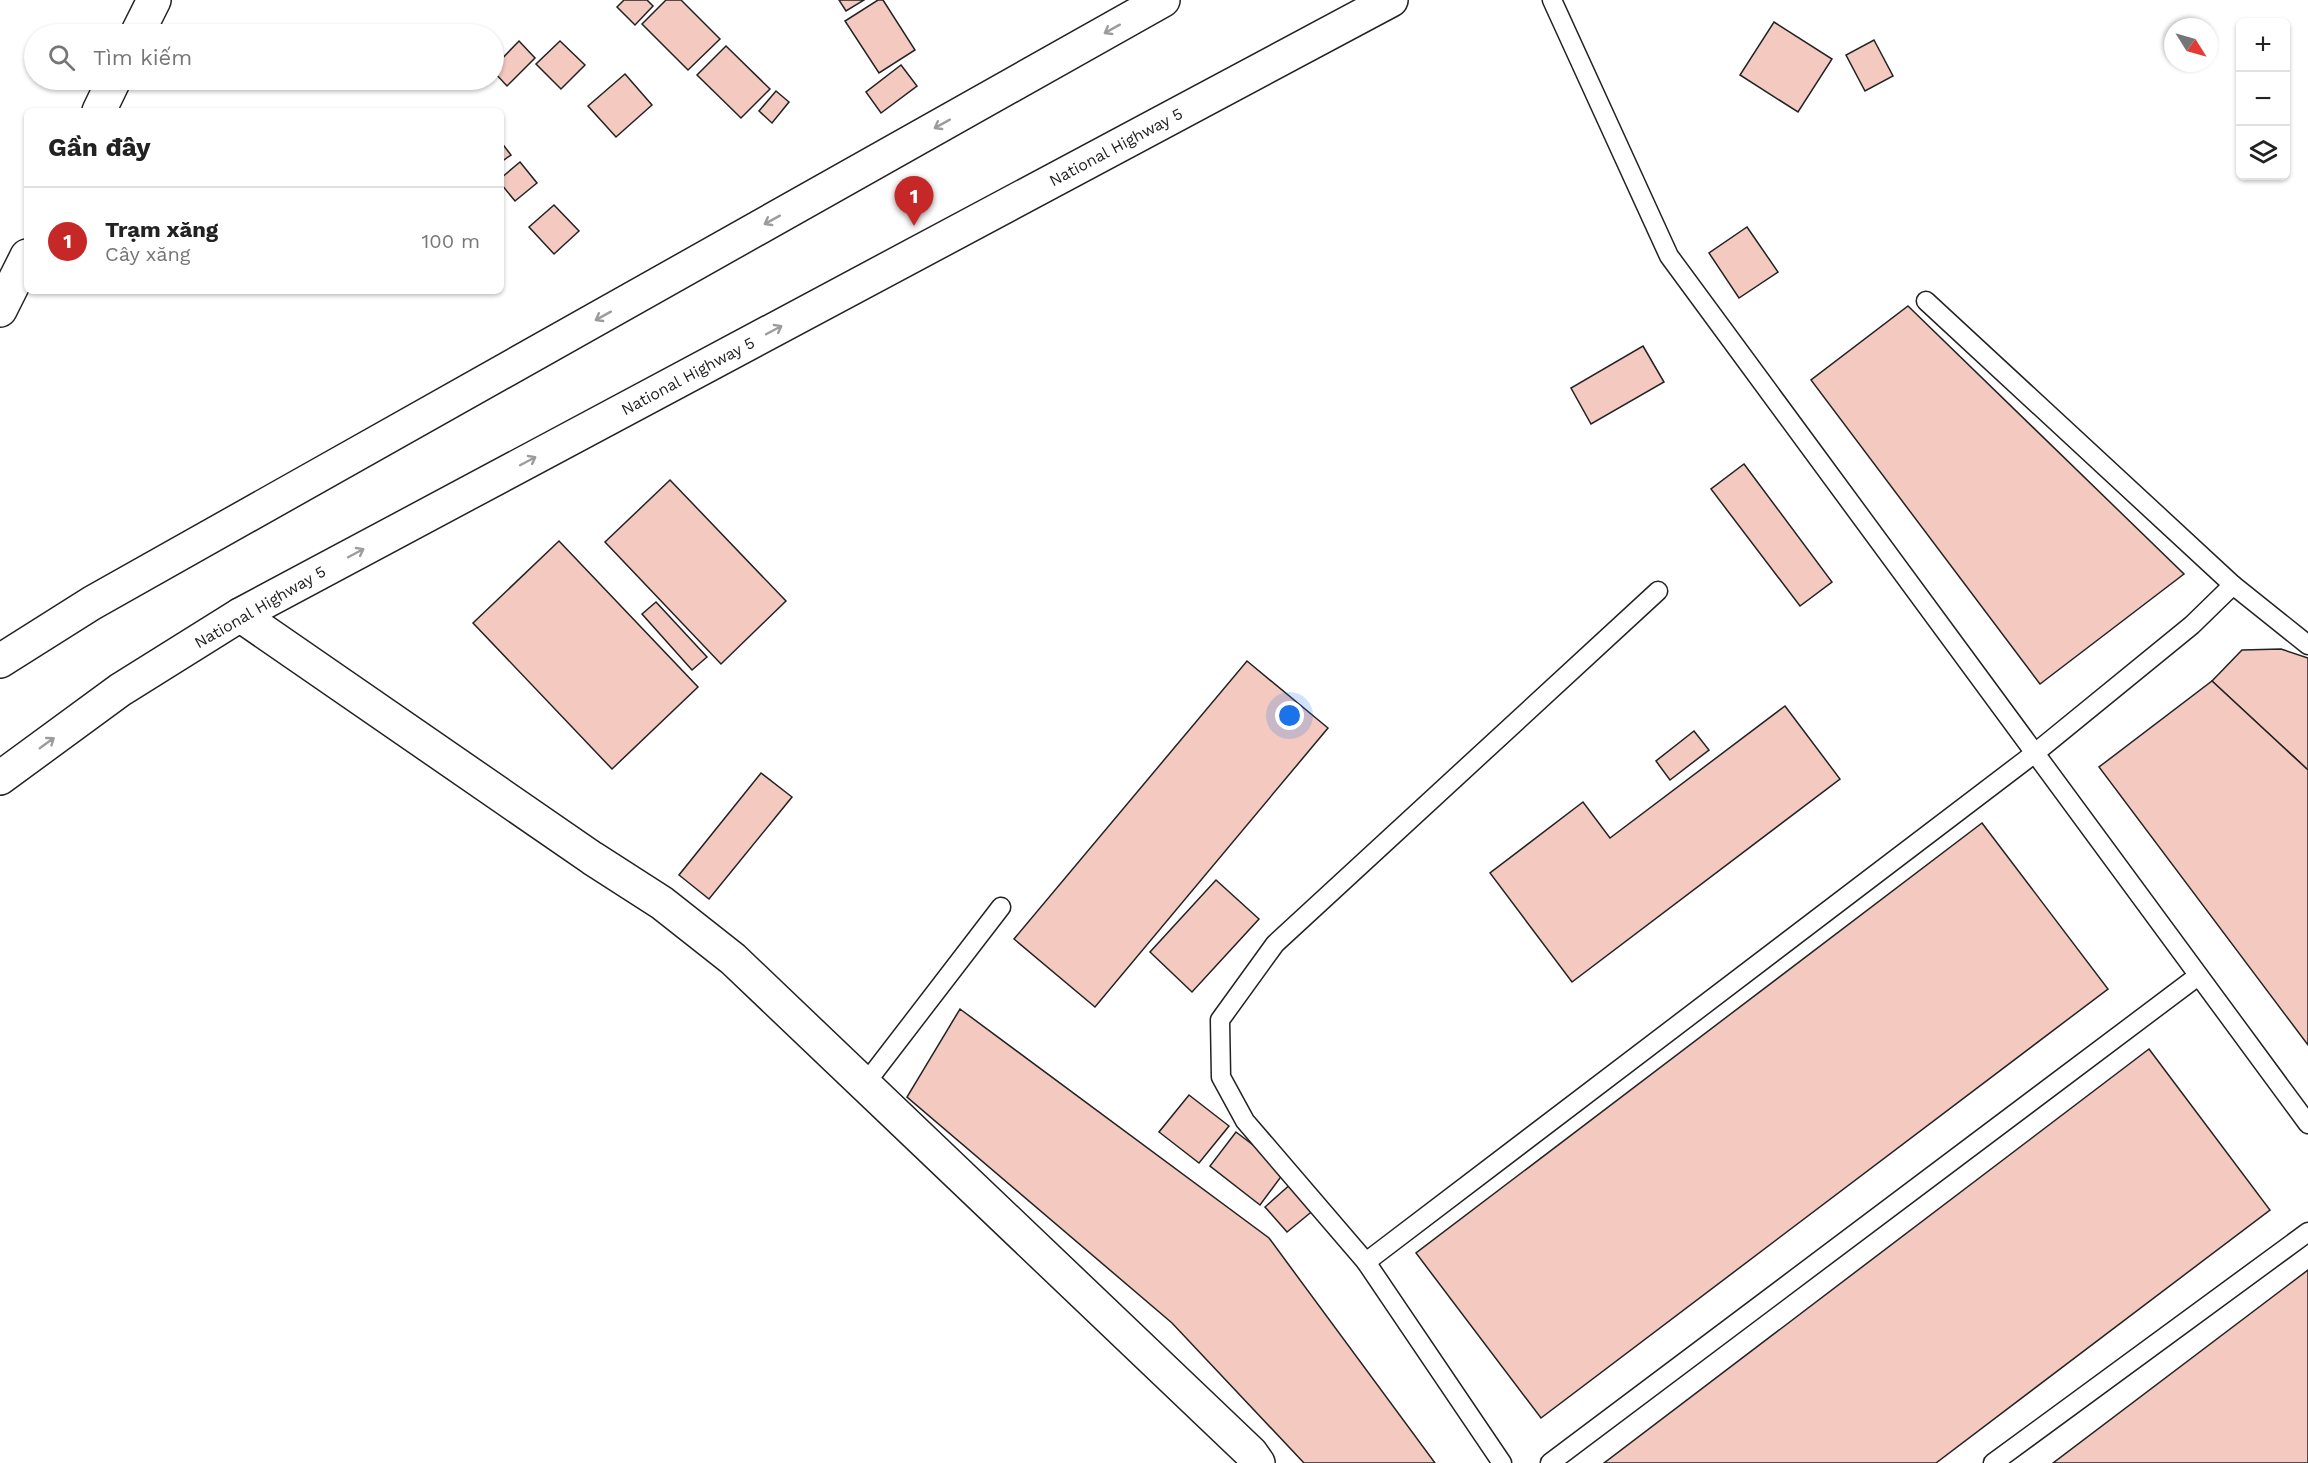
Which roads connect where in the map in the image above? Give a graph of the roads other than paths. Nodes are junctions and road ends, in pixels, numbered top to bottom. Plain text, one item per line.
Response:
1 (154, 0) edge
2 (1163, 0) edge
3 (1391, 0) edge
4 (1552, 0) edge
5 (141, 24) edge
6 (109, 90) edge
7 (100, 108) edge
8 (24, 262) edge
9 (1926, 301) dead end
10 (0, 310) edge
11 (2232, 585) junction
12 (1658, 591) dead end
13 (240, 615) junction
14 (2308, 645) edge
15 (0, 661) edge
16 (2035, 753) junction
17 (0, 778) edge
18 (1001, 907) dead end
19 (2198, 976) junction
20 (865, 1084) junction
21 (2308, 1124) edge
22 (2308, 1232) edge
23 (1366, 1262) junction
24 (1258, 1463) edge
25 (1502, 1463) edge
26 (1550, 1463) edge
27 (1993, 1463) edge

1 - 5 main road
2 -> 15 main road
13 -> 3 main road, National Highway 5
4 - 16 lane
6 - 7 main road
8 - 10 main road
9 - 11 lane
11 - 14 lane
11 - 16 lane
12 - 23 lane
17 -> 13 main road, National Highway 5
13 - 20 main road
16 - 19 lane
16 - 23 lane
18 - 20 lane
19 - 21 lane
19 - 26 lane
20 - 24 main road
22 - 27 lane
23 - 25 lane

